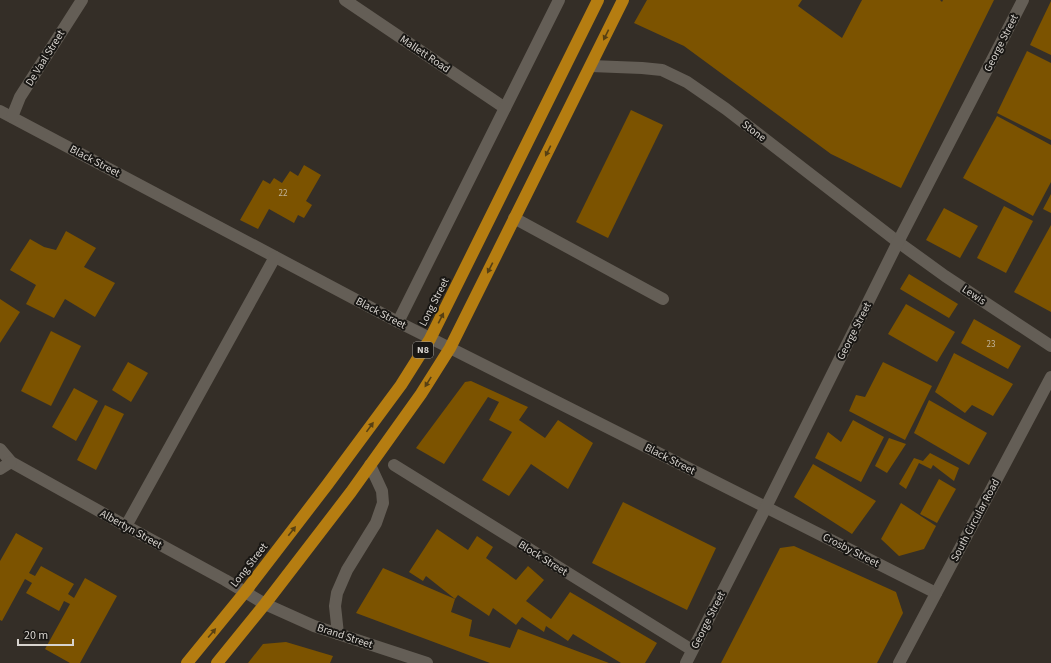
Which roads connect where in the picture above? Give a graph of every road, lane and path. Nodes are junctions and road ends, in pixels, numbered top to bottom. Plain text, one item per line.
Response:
1 (82, 0) edge
2 (345, 0) edge
3 (559, 0) edge
4 (598, 0) edge
5 (623, 0) edge
6 (1023, 0) edge
7 (591, 66) junction
8 (505, 108) junction
9 (0, 111) edge
10 (12, 117) junction
11 (514, 218) junction
12 (898, 242) junction
13 (275, 257) junction
14 (663, 299) dead end
15 (398, 322) junction
16 (430, 339) junction
17 (1051, 346) edge
18 (450, 348) junction
19 (1051, 377) edge
20 (0, 449) edge
21 (12, 462) junction
22 (370, 465) junction
23 (394, 465) dead end
24 (0, 469) edge
25 (766, 507) junction
26 (126, 526) junction
27 (244, 592) junction
28 (936, 593) junction
29 (264, 604) junction
30 (338, 634) junction
31 (692, 650) junction
32 (187, 663) edge
33 (217, 663) edge
34 (427, 663) edge
35 (686, 663) edge
36 (898, 663) edge

1 - 10 street, De Vaal Street
2 - 8 street, Mallett Road
3 - 8 street
16 -> 4 highway, Long Street / N8
5 -> 7 highway, N8
6 - 12 street, George Street
7 -> 11 highway, N8
7 - 12 street, Stone
8 - 15 street
9 - 10 street, Black Street
10 - 13 street, Black Street
11 - 14 street
11 -> 18 highway, N8
12 - 17 street, Lewis
12 - 25 street, George Street
13 - 15 street, Black Street
13 - 26 street
15 - 16 street, Black Street
16 - 18 street, Black Street
27 -> 16 highway, Long Street / N8
18 -> 22 highway, N8
18 - 25 street, Black Street
19 - 28 street, South Circular Road
20 - 21 street, Albertyn Street
21 - 24 street
21 - 26 street, Albertyn Street
22 - 29 highway, N8
22 - 30 street
23 - 31 street, Block Street
25 - 28 street, Crosby Street
25 - 31 street, George Street
26 - 27 street, Albertyn Street
27 - 29 street, Albertyn Street
32 -> 27 highway, Long Street / N8
28 - 36 street, South Circular Road
29 - 30 street, Brand Street
29 - 33 highway, N8
30 - 34 street, Brand Street
31 - 35 street, George Street

